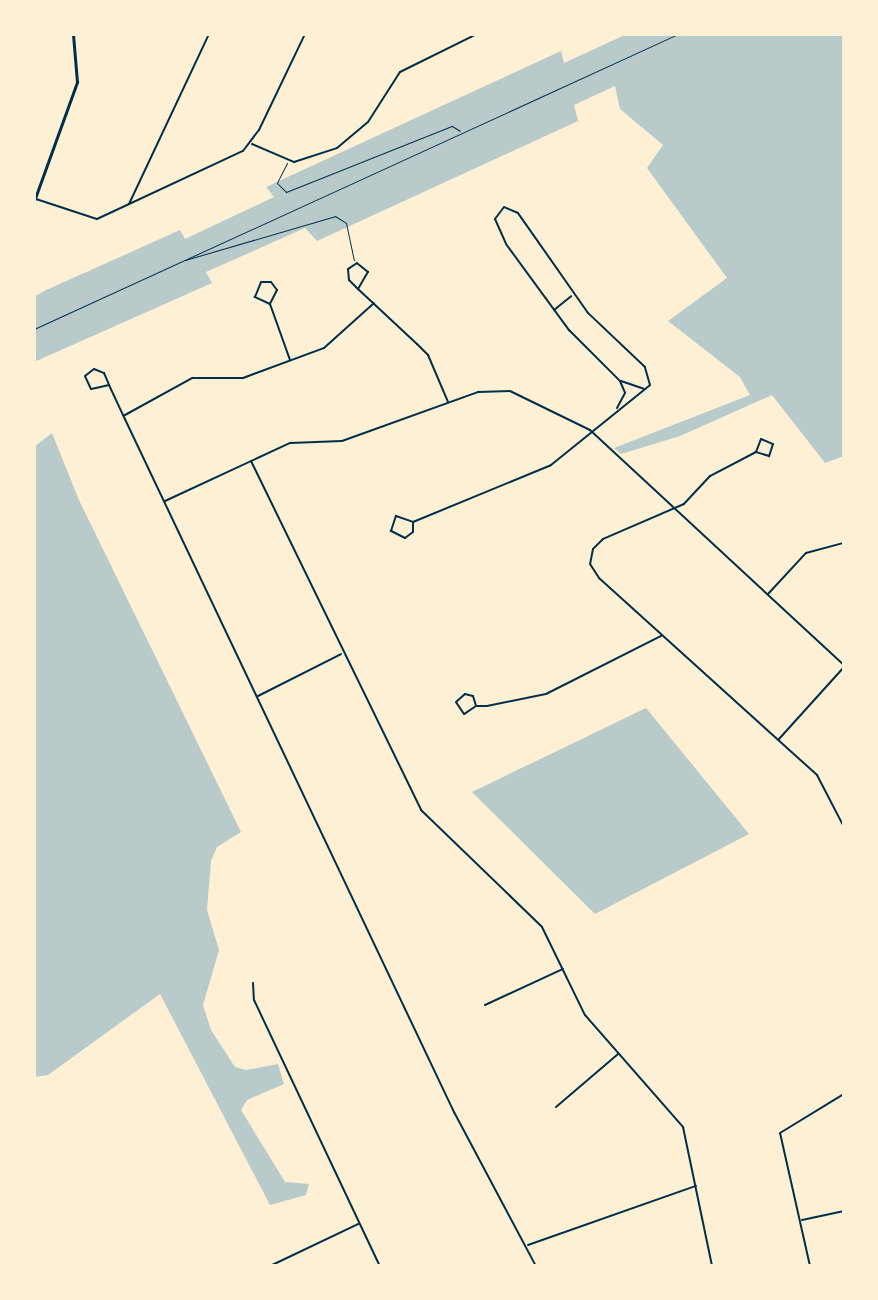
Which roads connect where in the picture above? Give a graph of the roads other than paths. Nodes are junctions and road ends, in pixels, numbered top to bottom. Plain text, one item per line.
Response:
1 (73, 34) edge
2 (209, 34) edge
3 (305, 34) edge
4 (477, 34) edge
5 (251, 144) junction
6 (35, 200) edge
7 (128, 206) junction
8 (358, 289) junction
9 (572, 295) junction
10 (374, 303) junction
11 (270, 304) junction
12 (553, 310) junction
13 (290, 361) junction
14 (620, 381) junction
15 (109, 385) junction
16 (646, 389) junction
17 (449, 403) junction
18 (617, 408) junction
19 (123, 415) junction
20 (590, 430) junction
21 (756, 452) junction
22 (251, 461) junction
23 (164, 501) junction
24 (672, 509) junction
25 (413, 522) junction
26 (844, 543) edge
27 (767, 595) junction
28 (662, 636) junction
29 (342, 653) junction
30 (844, 666) edge
31 (257, 697) junction
32 (476, 706) junction
33 (778, 740) junction
34 (844, 827) edge
35 (563, 969) junction
36 (253, 983) dead end
37 (485, 1005) dead end
38 (619, 1053) junction
39 (844, 1094) edge
40 (556, 1107) dead end
41 (696, 1186) junction
42 (844, 1211) edge
43 (801, 1220) junction
44 (359, 1223) junction
45 (527, 1245) junction
46 (270, 1266) edge
47 (380, 1266) edge
48 (536, 1266) edge
49 (712, 1266) edge
50 (810, 1266) edge

1 - 6 street
2 - 7 street
3 - 5 street
4 - 5 street
5 - 7 street
6 - 7 street
8 - 8 street
8 - 10 street
9 - 12 street
9 - 12 street
9 - 16 street
10 - 13 street
10 - 17 street
11 - 11 street
11 - 13 street
12 - 14 street
13 - 19 street
14 - 16 street
14 - 18 street
15 - 15 street
15 - 19 street
16 - 18 street
17 - 20 street
17 - 22 street
18 - 20 street
19 - 23 street
20 - 24 street
20 - 25 street
21 - 21 street
21 - 24 street
22 - 23 street
22 - 29 street
23 - 31 street
24 - 27 street
24 - 28 street
25 - 25 street
26 - 27 street
27 - 30 street
28 - 32 street
28 - 33 street
29 - 31 street
29 - 35 street
30 - 33 street
31 - 45 street
32 - 32 street
33 - 34 street
35 - 37 street
35 - 38 street
36 - 44 street
38 - 40 street
38 - 41 street
39 - 43 street
41 - 45 street
41 - 49 street
42 - 43 street
43 - 50 street
44 - 46 street
44 - 47 street
45 - 48 street

